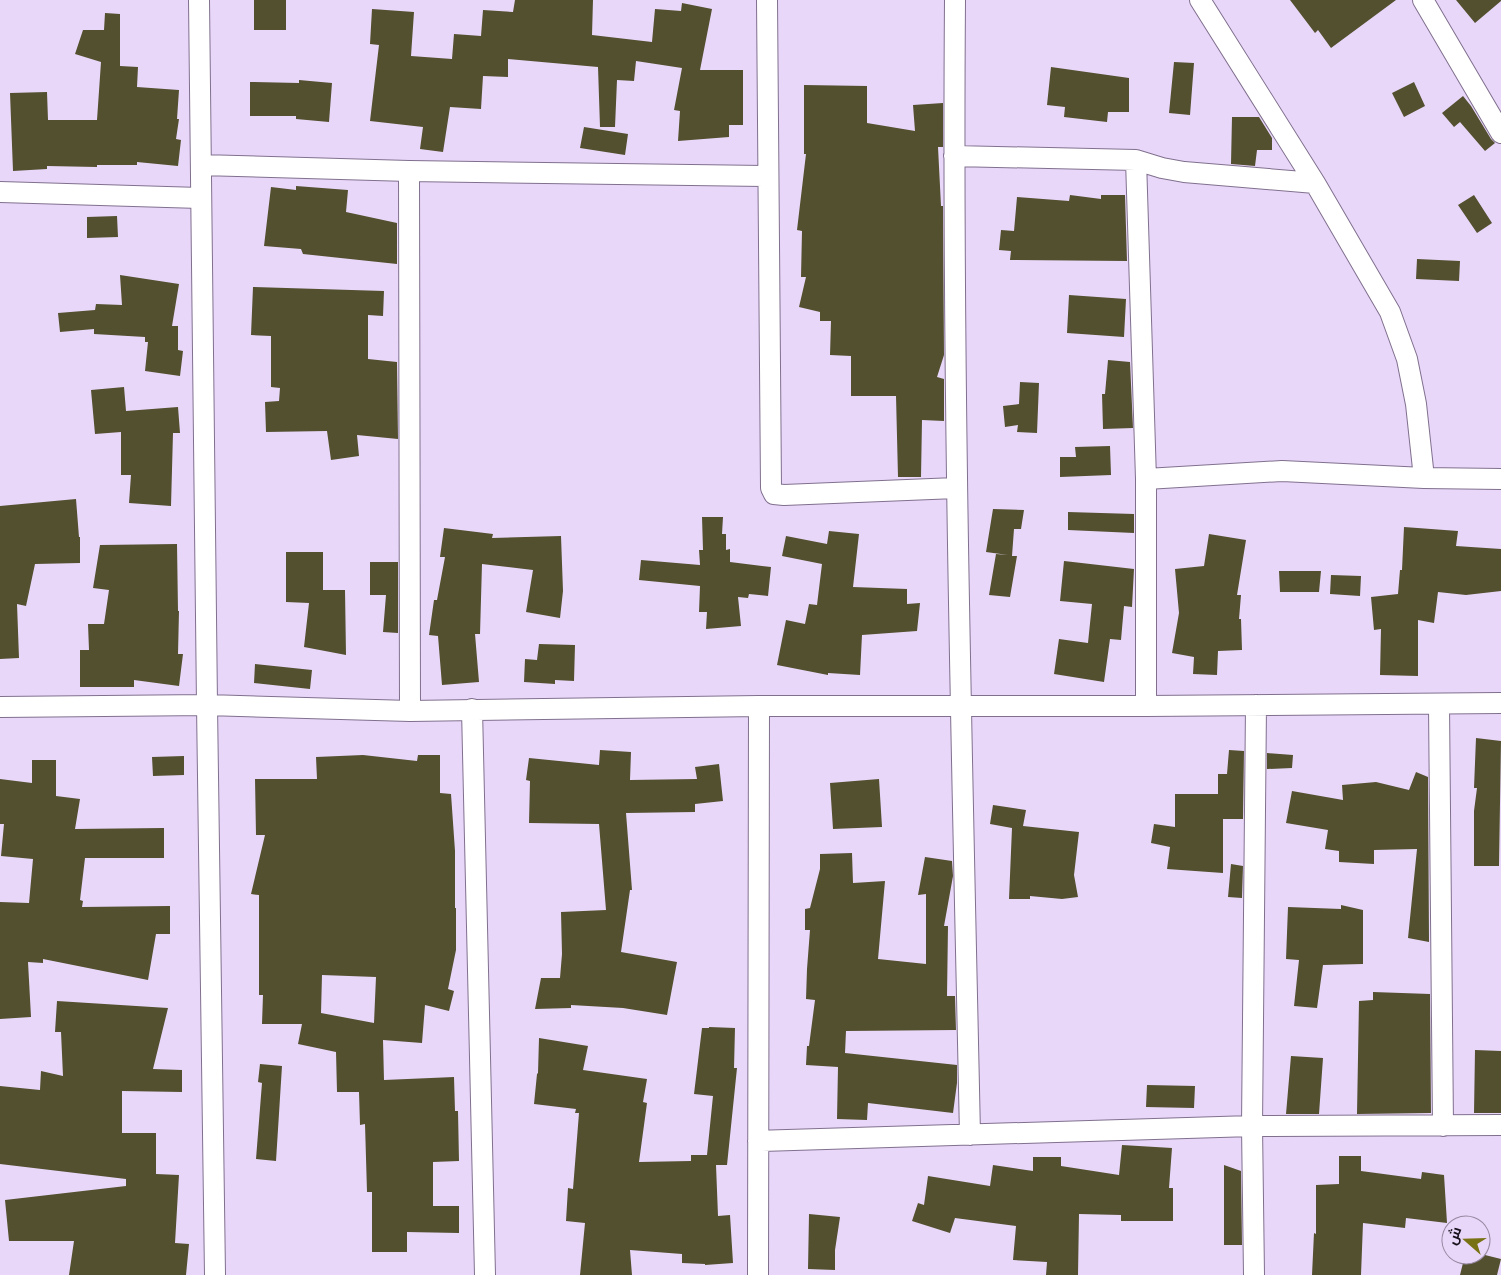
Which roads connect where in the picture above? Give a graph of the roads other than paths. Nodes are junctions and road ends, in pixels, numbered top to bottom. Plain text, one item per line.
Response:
1 (199, 0) edge
2 (767, 0) edge
3 (955, 0) edge
4 (1200, 0) edge
5 (1423, 0) edge
6 (1501, 133) edge
7 (954, 156) junction
8 (1136, 160) junction
9 (201, 165) junction
10 (409, 171) junction
11 (768, 176) junction
12 (1315, 183) junction
13 (0, 192) edge
14 (200, 198) junction
15 (1424, 478) junction
16 (1146, 479) junction
17 (1501, 479) edge
18 (956, 488) junction
19 (1501, 703) edge
20 (206, 705) junction
21 (1256, 705) junction
22 (1439, 705) junction
23 (759, 706) junction
24 (961, 706) junction
25 (1146, 706) junction
26 (0, 707) edge
27 (472, 709) junction
28 (410, 710) junction
29 (1501, 1125) edge
30 (1252, 1126) junction
31 (1443, 1126) junction
32 (970, 1135) junction
33 (758, 1141) junction
34 (215, 1275) edge
35 (485, 1275) edge
36 (758, 1275) edge
37 (1254, 1275) edge

1 - 9 street
2 - 11 street
3 - 7 street
4 - 12 street
5 - 6 street
7 - 8 street
7 - 18 street
8 - 12 street
8 - 16 street
9 - 10 street
9 - 14 street
10 - 11 street
10 - 28 street
11 - 18 street
12 - 15 street
13 - 14 street
14 - 20 street
15 - 16 street
15 - 17 street
16 - 25 street
18 - 24 street
19 - 22 street
20 - 26 street
20 - 28 street
20 - 34 street
21 - 22 street
21 - 25 street
21 - 30 street
22 - 31 street
23 - 24 street
23 - 27 street
23 - 33 street
24 - 25 street
24 - 32 street
27 - 28 street
27 - 35 street
29 - 31 street
30 - 31 street
30 - 32 street
30 - 37 street
32 - 33 street
33 - 36 street

